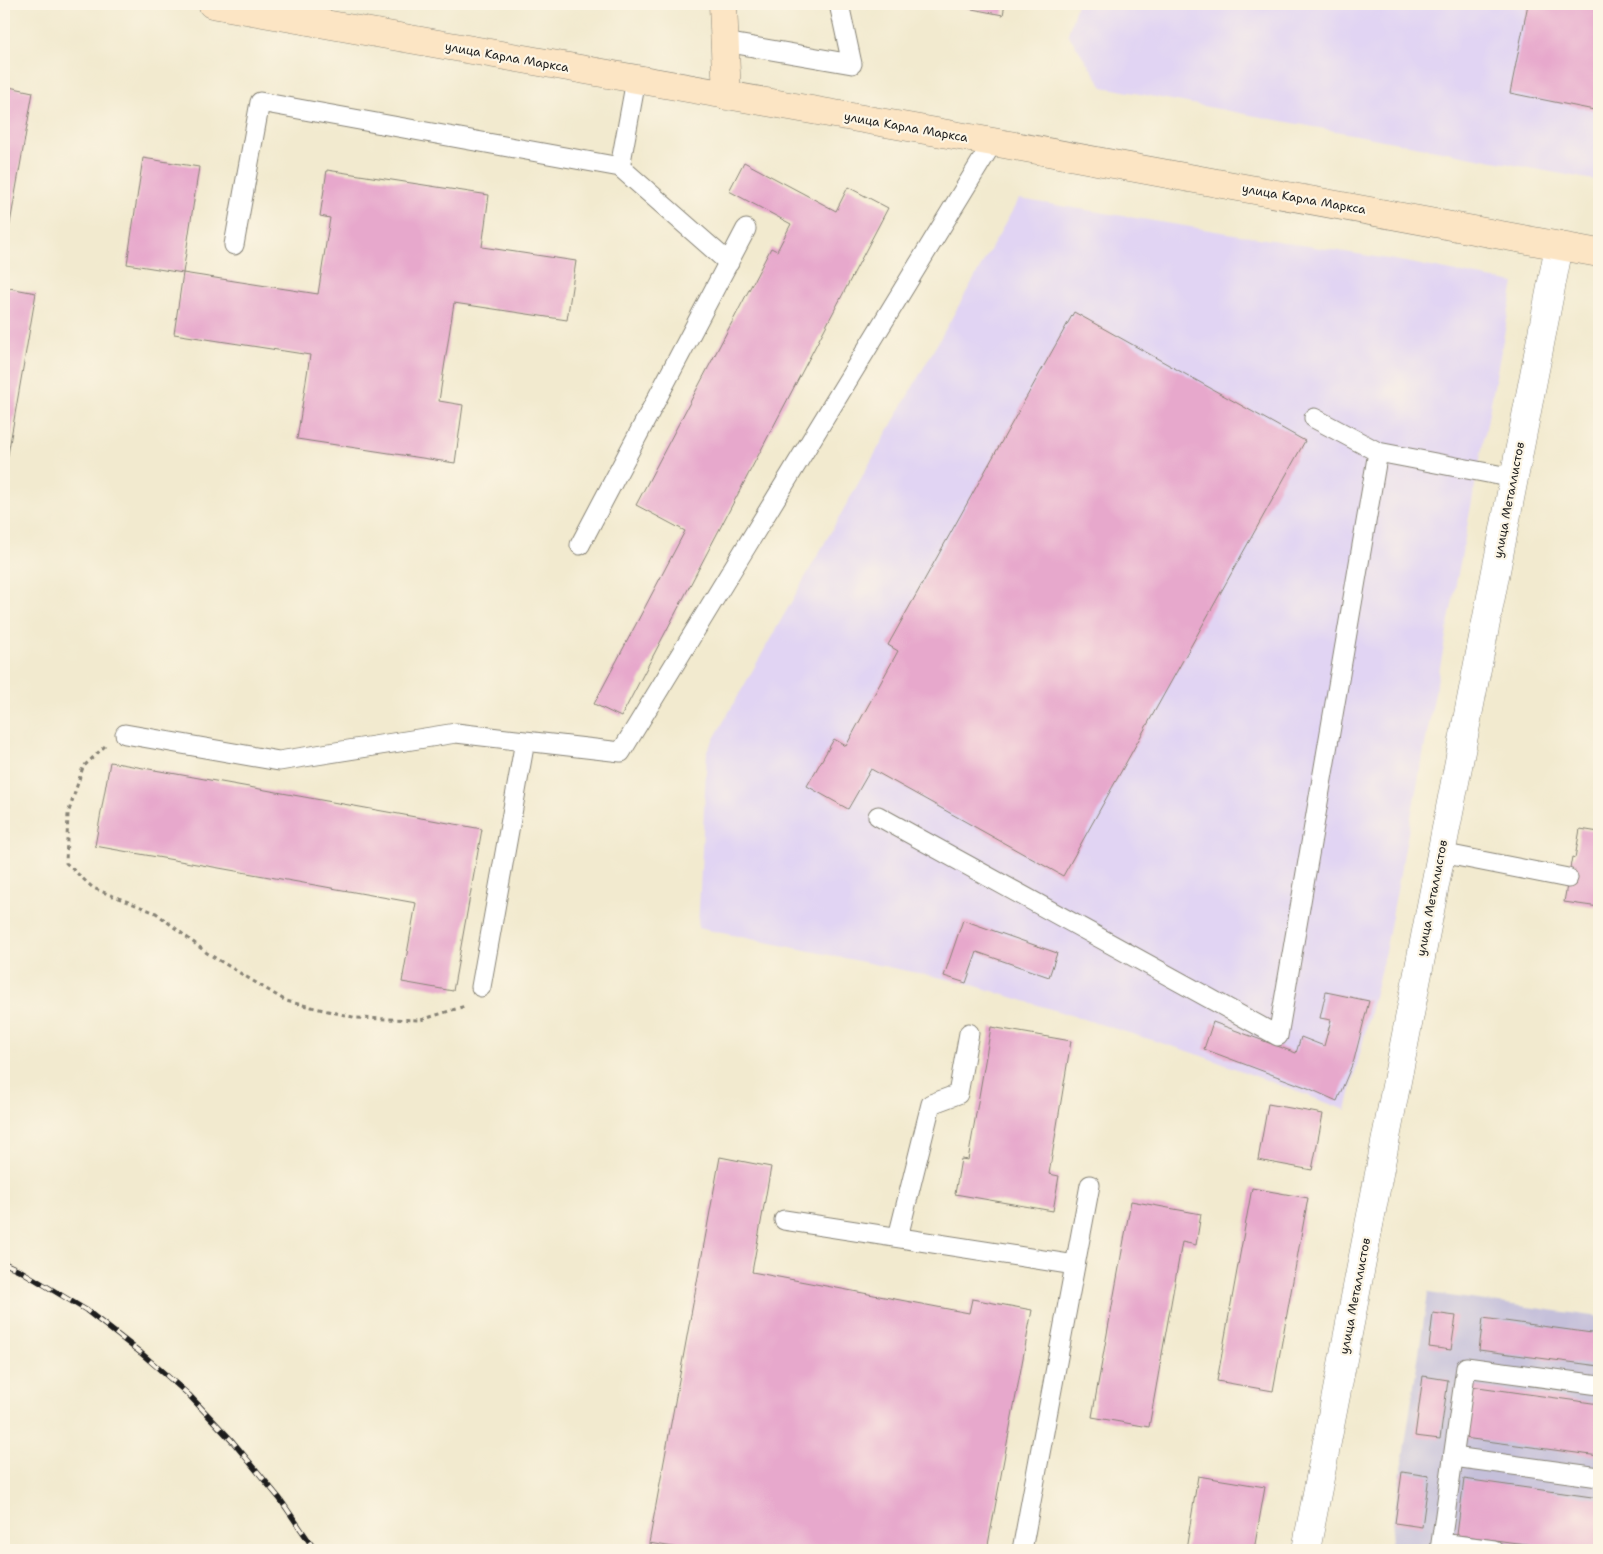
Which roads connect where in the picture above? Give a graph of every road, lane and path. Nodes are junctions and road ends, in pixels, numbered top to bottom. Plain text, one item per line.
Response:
1 (212, 4) edge
2 (723, 4) edge
3 (839, 4) edge
4 (725, 42) junction
5 (636, 80) junction
6 (728, 96) junction
7 (993, 142) junction
8 (620, 167) junction
9 (746, 229) dead end
10 (234, 245) dead end
11 (1559, 246) junction
12 (1599, 253) edge
13 (729, 263) junction
14 (1314, 418) dead end
15 (1378, 452) junction
16 (1514, 478) junction
17 (580, 546) dead end
18 (125, 734) joint
19 (525, 741) junction
20 (878, 816) dead end
21 (1441, 853) junction
22 (1568, 878) dead end
23 (481, 986) joint
24 (970, 1034) dead end
25 (1090, 1185) dead end
26 (784, 1220) dead end
27 (898, 1237) junction
28 (1076, 1265) junction
29 (1599, 1385) edge
30 (1454, 1457) junction
31 (1599, 1477) edge
32 (1441, 1547) edge
33 (1022, 1550) edge
34 (1306, 1550) edge
35 (1494, 1550) edge

1 - 5 main road, улица Карла Маркса
2 - 4 main road
3 - 4 lane
4 - 6 main road
5 - 6 main road, улица Карла Маркса
5 - 8 lane
6 - 7 main road, улица Карла Маркса
7 - 11 main road, улица Карла Маркса
7 - 19 lane
8 - 10 lane
8 - 13 lane
9 - 13 lane
11 - 12 main road, улица Карла Маркса
11 - 16 street, улица Металлистов
13 - 17 lane
14 - 15 lane
15 - 16 lane
15 - 20 lane
16 - 21 street, улица Металлистов
18 - 19 lane
18 - 23 path
19 - 23 lane
21 - 22 lane
21 - 34 street, улица Металлистов
24 - 27 lane
25 - 28 lane
26 - 27 lane
27 - 28 lane
28 - 33 lane
29 - 30 lane
30 - 31 lane
30 - 32 lane
32 - 35 lane

